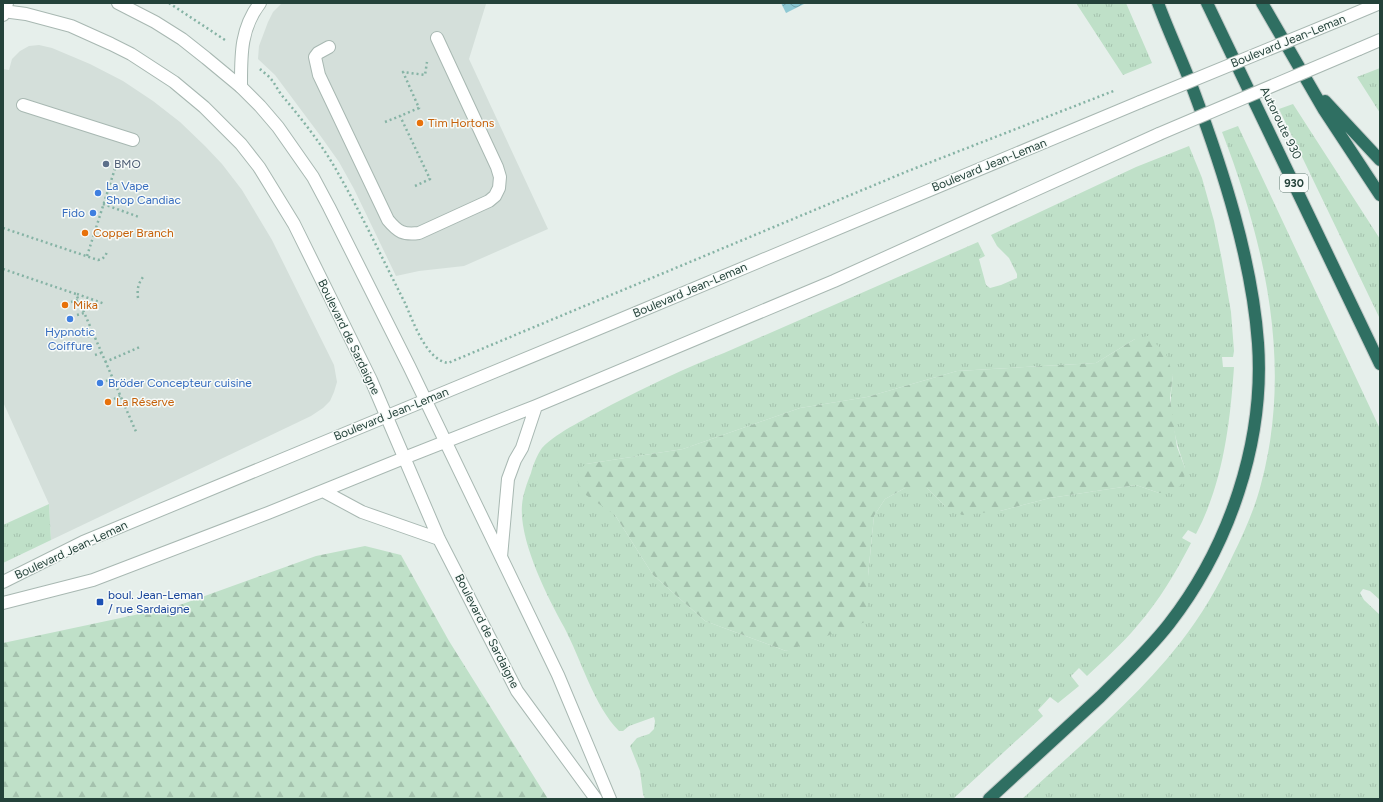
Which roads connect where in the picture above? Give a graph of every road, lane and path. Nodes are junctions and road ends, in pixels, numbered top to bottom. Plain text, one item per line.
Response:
1 (118, 3) edge
2 (169, 3) edge
3 (260, 3) edge
4 (1158, 3) edge
5 (1207, 3) edge
6 (1262, 3) edge
7 (1380, 3) edge
8 (4, 10) edge
9 (437, 38) dead end
10 (1380, 40) edge
11 (226, 42) dead end
12 (329, 47) dead end
13 (260, 69) dead end
14 (425, 75) dead end
15 (271, 78) dead end
16 (1308, 83) junction
17 (241, 87) junction
18 (1121, 88) dead end
19 (23, 106) dead end
20 (400, 116) junction
21 (385, 122) dead end
22 (408, 124) dead end
23 (404, 126) junction
24 (133, 140) dead end
25 (120, 153) dead end
26 (1380, 160) edge
27 (415, 186) dead end
28 (1380, 195) edge
29 (103, 204) junction
30 (139, 217) dead end
31 (3, 228) edge
32 (107, 252) dead end
33 (87, 256) junction
34 (3, 269) edge
35 (143, 277) dead end
36 (76, 294) junction
37 (138, 298) dead end
38 (78, 300) junction
39 (71, 302) dead end
40 (104, 304) dead end
41 (84, 313) junction
42 (77, 315) dead end
43 (93, 334) junction
44 (419, 334) dead end
45 (87, 337) dead end
46 (140, 347) dead end
47 (101, 353) junction
48 (95, 355) dead end
49 (105, 362) junction
50 (1380, 364) edge
51 (112, 379) junction
52 (106, 381) dead end
53 (120, 396) junction
54 (114, 399) dead end
55 (425, 400) junction
56 (536, 406) junction
57 (387, 415) junction
58 (137, 434) dead end
59 (446, 442) junction
60 (404, 458) junction
61 (323, 491) junction
62 (440, 539) junction
63 (501, 558) junction
64 (3, 582) edge
65 (3, 604) edge
66 (596, 799) edge
67 (610, 799) edge
68 (989, 799) edge

1 - 17 street
2 - 11 path
3 - 17 street
4 - 68 highway
5 - 50 highway, Autoroute 930 / 930
6 - 16 highway
7 - 55 street, Boulevard Jean-Leman, bridge
8 - 57 street, Boulevard de Sardaigne
9 - 12 street
10 - 56 street, Boulevard Jean-Leman, bridge
13 - 15 path
14 - 20 path
16 - 26 highway
16 - 28 highway
17 - 55 street
18 - 44 path, Boulevard Jean-Leman
19 - 24 street
20 - 21 path
20 - 23 path
22 - 23 path
23 - 27 path
25 - 29 path
29 - 30 path
29 - 33 path
31 - 33 path
32 - 33 path
34 - 36 path
35 - 37 path
36 - 38 path
36 - 40 path
38 - 39 path
38 - 41 path
41 - 42 path
41 - 43 path
43 - 45 path
43 - 47 path
46 - 49 path
47 - 48 path
47 - 49 path
49 - 51 path
51 - 52 path
51 - 53 path
53 - 54 path
53 - 58 path
55 - 57 street, Boulevard Jean-Leman
55 - 59 street
56 - 59 street, Boulevard Jean-Leman
56 - 63 street
57 - 60 street, Boulevard de Sardaigne
57 - 64 street, Boulevard Jean-Leman
59 - 60 street, Boulevard Jean-Leman
59 - 63 street
60 - 61 street, Boulevard Jean-Leman
60 - 62 street, Boulevard de Sardaigne
61 - 62 street
61 - 65 street, Boulevard Jean-Leman
62 - 66 street, Boulevard de Sardaigne
63 - 67 street

